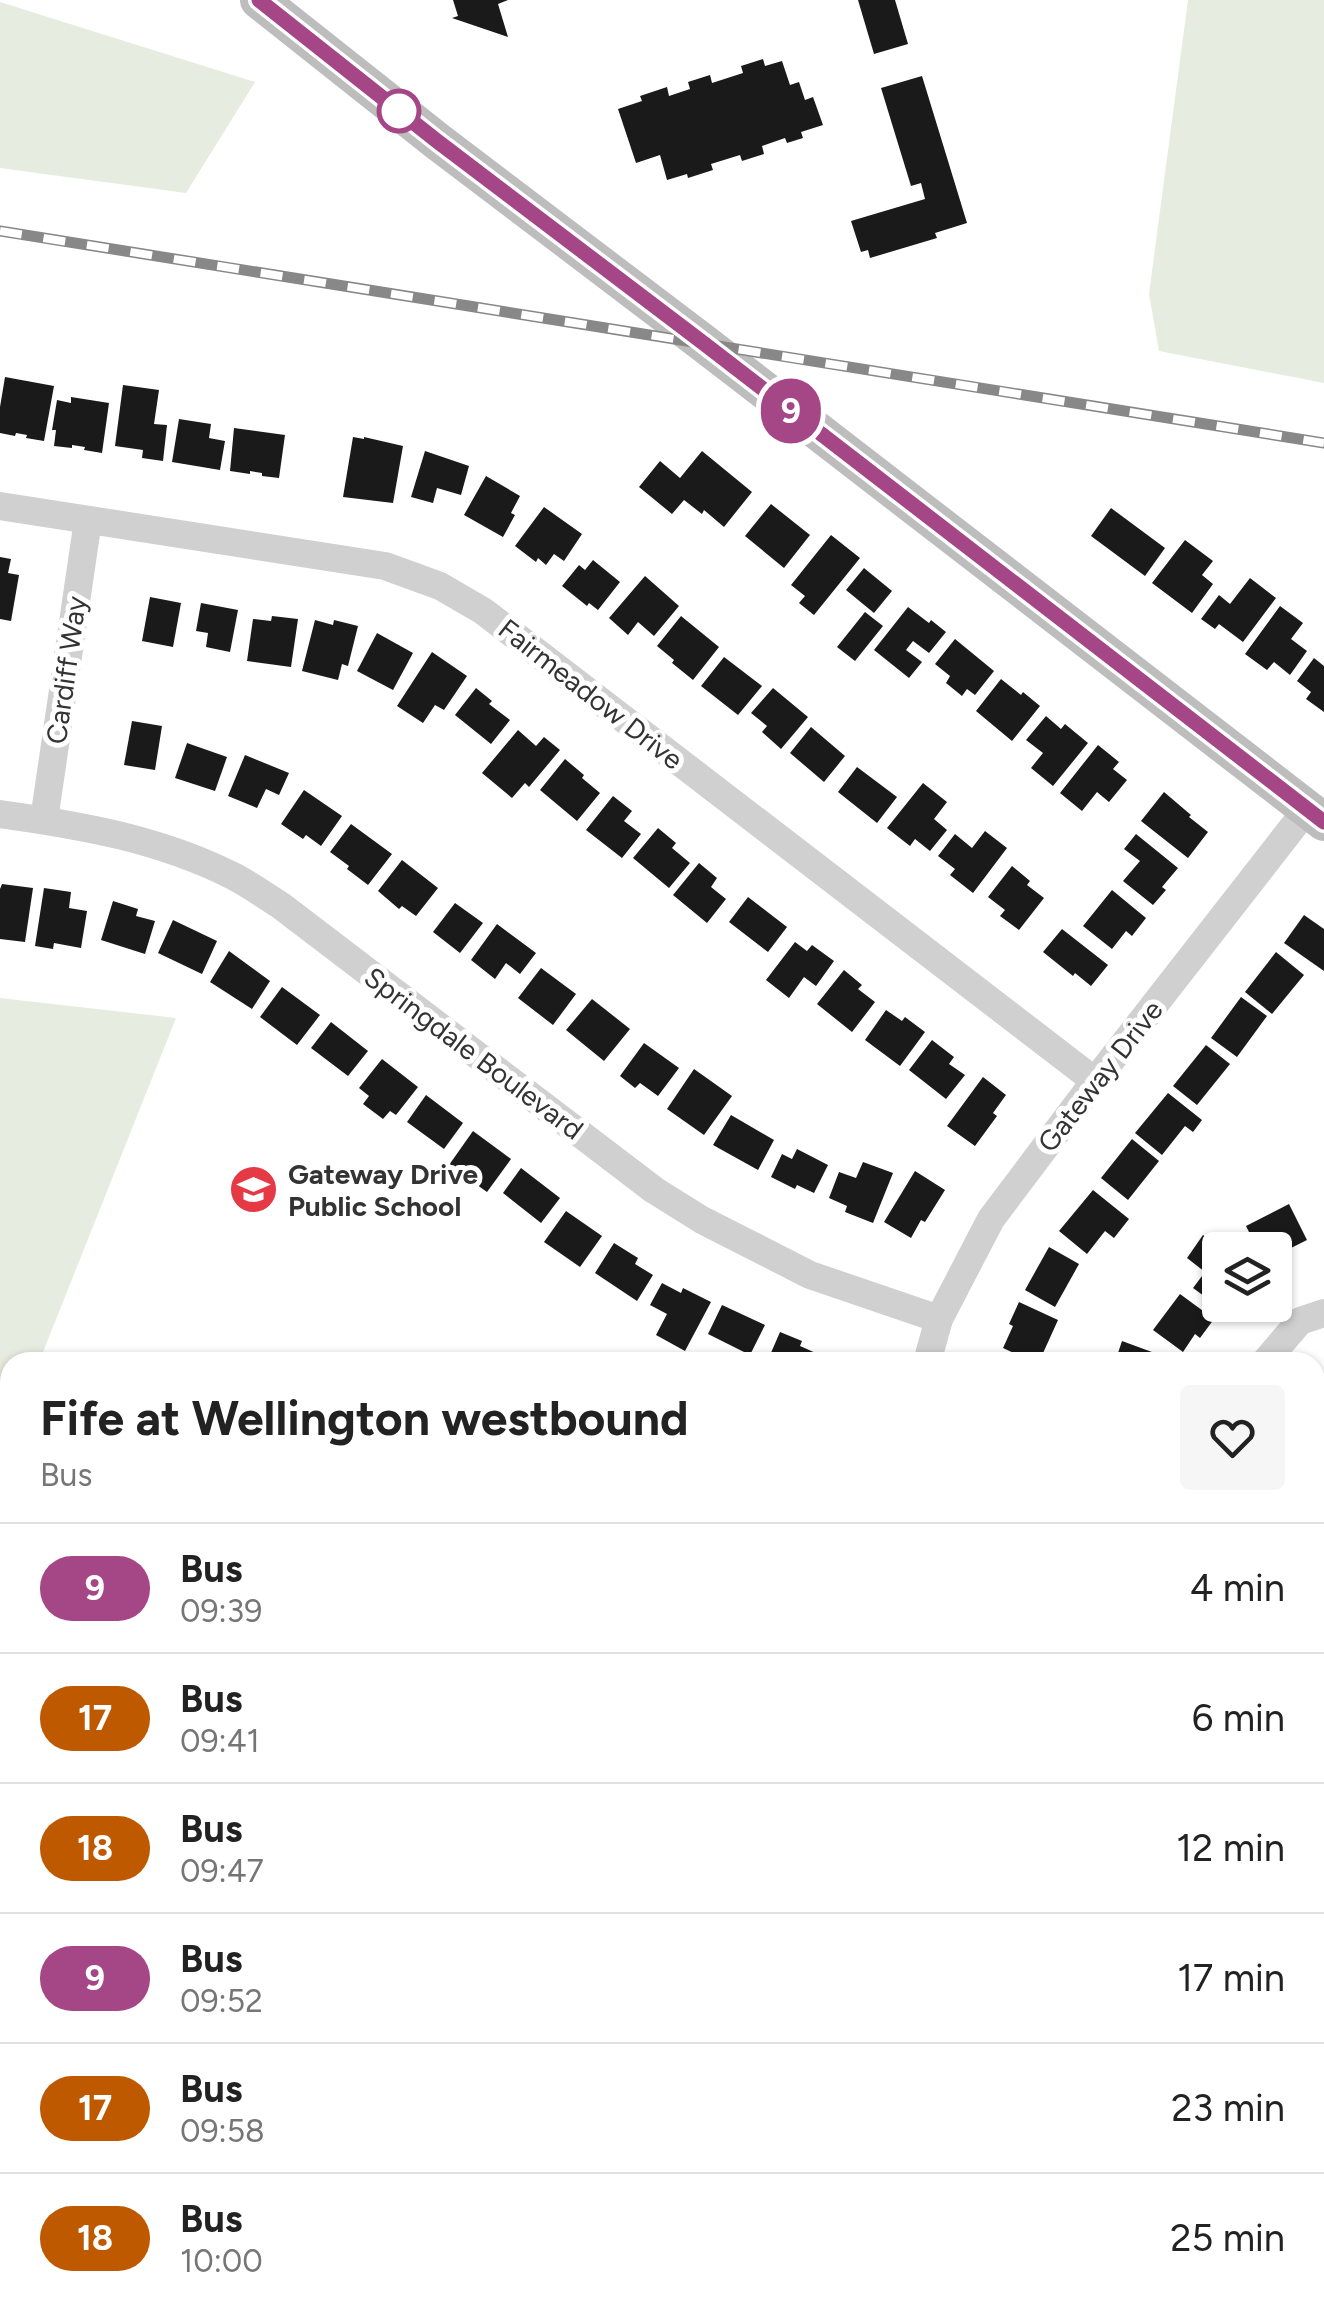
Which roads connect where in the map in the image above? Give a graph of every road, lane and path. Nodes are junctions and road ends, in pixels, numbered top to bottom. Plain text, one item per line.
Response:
1 (259, 0) edge
2 (0, 506) edge
3 (88, 520) junction
4 (0, 814) edge
5 (1316, 816) edge
6 (44, 820) junction
7 (1094, 1080) junction
8 (1324, 1313) edge
9 (939, 1319) junction
10 (930, 1352) edge
11 (1274, 1352) edge

1 - 5 street
2 - 3 street, Fairmeadow Drive
3 - 6 street, Cardiff Way
3 - 7 street, Fairmeadow Drive
4 - 6 street, Springdale Boulevard
5 - 7 street, Gateway Drive
6 - 9 street, Springdale Boulevard
7 - 9 street, Gateway Drive
8 - 11 street
9 - 10 street, Gateway Drive

